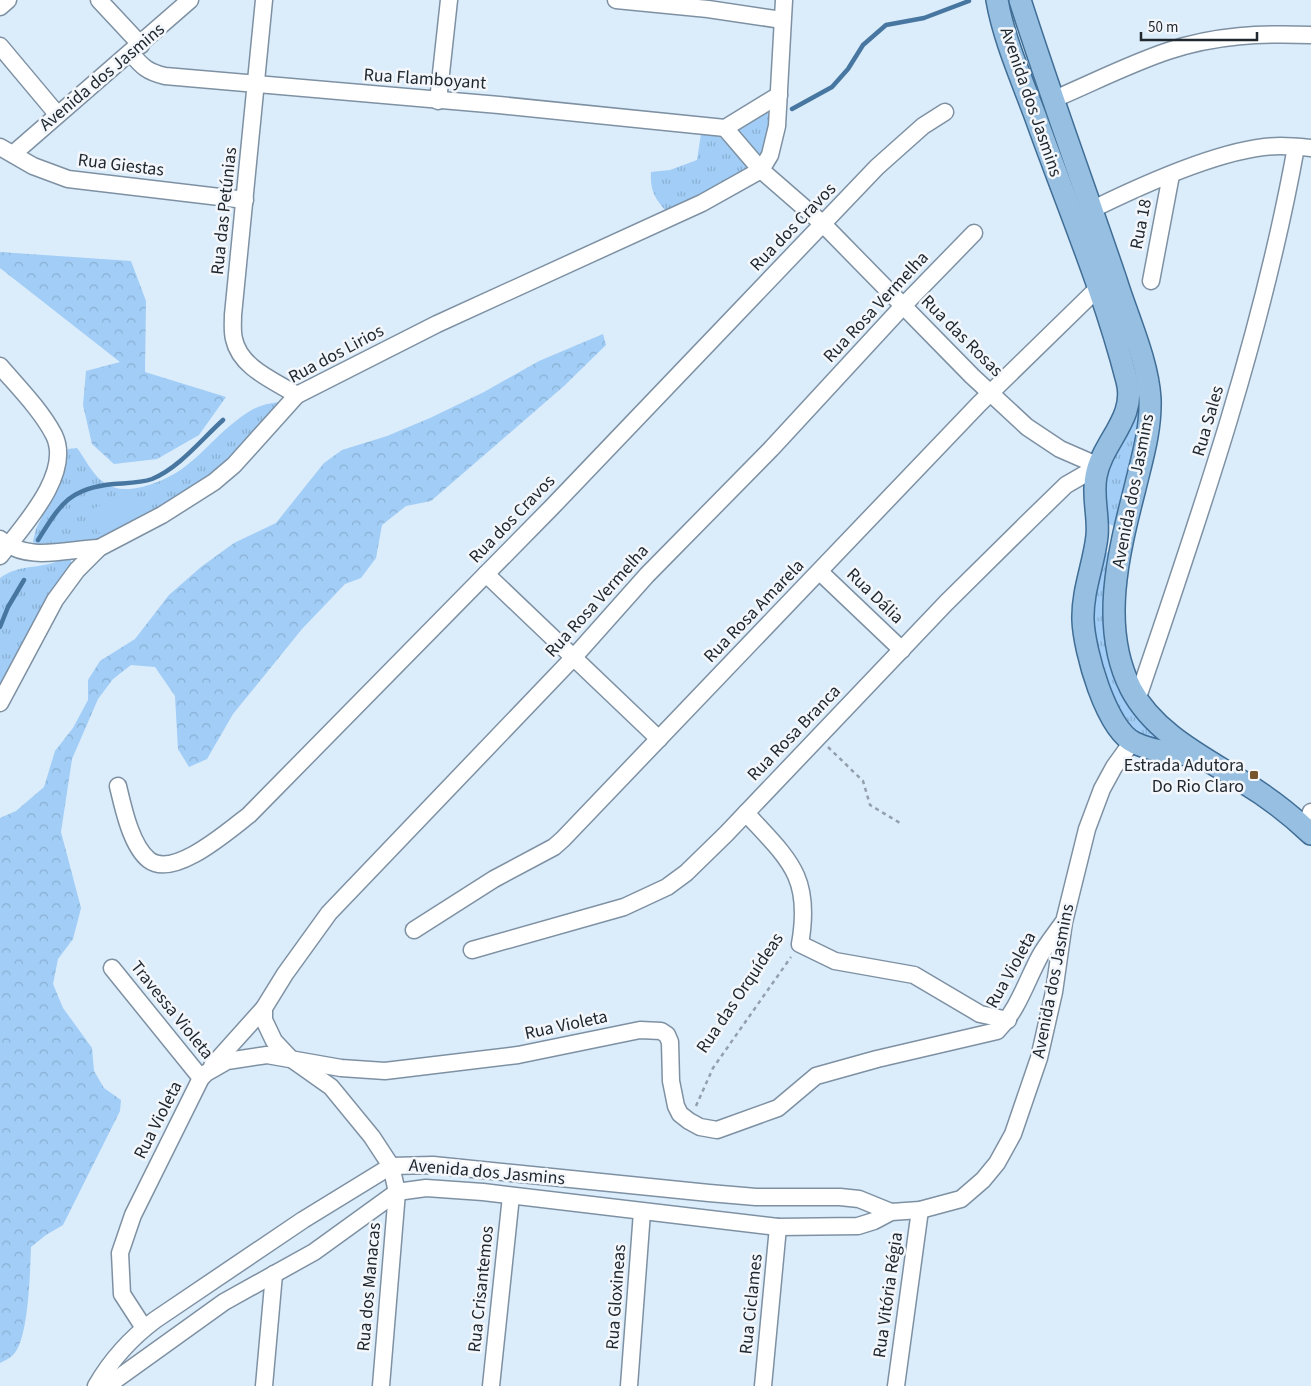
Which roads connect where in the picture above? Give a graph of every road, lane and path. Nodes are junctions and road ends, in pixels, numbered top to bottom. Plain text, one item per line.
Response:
1 (8, 0) edge
2 (99, 0) edge
3 (190, 0) edge
4 (264, 0) edge
5 (449, 0) edge
6 (616, 0) edge
7 (784, 0) edge
8 (997, 0) edge
9 (1020, 0) edge
10 (0, 7) edge
11 (782, 20) junction
12 (1311, 35) edge
13 (0, 46) edge
14 (136, 49) junction
15 (256, 84) junction
16 (779, 95) junction
17 (1052, 100) junction
18 (438, 101) junction
19 (945, 112) dead end
20 (57, 114) junction
21 (725, 128) junction
22 (1304, 147) edge
23 (6, 150) edge
24 (761, 170) junction
25 (1171, 175) junction
26 (245, 200) junction
27 (1082, 214) junction
28 (823, 224) junction
29 (974, 233) dead end
30 (1151, 281) dead end
31 (1098, 288) junction
32 (903, 306) junction
33 (0, 366) edge
34 (990, 393) junction
35 (298, 395) junction
36 (1099, 466) junction
37 (1098, 533) junction
38 (1122, 542) junction
39 (2, 547) edge
40 (99, 548) junction
41 (820, 572) junction
42 (486, 574) junction
43 (902, 650) junction
44 (574, 657) junction
45 (1137, 700) junction
46 (0, 703) edge
47 (818, 738) junction
48 (659, 740) junction
49 (1132, 742) junction
50 (1198, 756) junction
51 (118, 786) dead end
52 (746, 813) junction
53 (900, 823) dead end
54 (1309, 825) edge
55 (1064, 922) junction
56 (414, 930) dead end
57 (800, 944) junction
58 (472, 950) dead end
59 (112, 968) dead end
60 (264, 1008) junction
61 (1008, 1020) junction
62 (290, 1058) junction
63 (204, 1076) junction
64 (689, 1121) junction
65 (391, 1166) junction
66 (398, 1192) junction
67 (511, 1196) junction
68 (920, 1210) junction
69 (642, 1212) junction
70 (892, 1212) junction
71 (778, 1227) junction
72 (274, 1274) junction
73 (144, 1328) junction
74 (120, 1352) junction
75 (130, 1368) junction
76 (96, 1386) edge
77 (107, 1386) edge
78 (130, 1386) edge
79 (264, 1386) edge
80 (381, 1386) edge
81 (490, 1386) edge
82 (629, 1386) edge
83 (762, 1386) edge
84 (896, 1386) edge

1 - 10 street
2 - 14 street, Rua Flamboyant
3 - 14 street, Avenida dos Jasmins
4 - 15 street, Rua das Petúnias
5 - 18 street
6 - 11 street
7 - 11 street
8 - 27 main road, Avenida dos Jasmins
9 - 17 main road, Avenida dos Jasmins
11 - 16 street
12 - 17 street
13 - 20 street
14 - 15 street, Rua Flamboyant
14 - 20 street, Avenida dos Jasmins
15 - 18 street, Rua Flamboyant
15 - 26 street, Rua das Petúnias
16 - 21 street
16 - 24 street
17 - 27 main road, Avenida dos Jasmins
18 - 21 street, Rua Flamboyant
19 - 28 street, Rua dos Cravos
20 - 23 street, Avenida dos Jasmins
21 - 24 street
22 - 25 street
22 - 45 street, Rua Sales
23 - 26 street, Rua Giestas
24 - 28 street, Rua das Rosas
24 - 35 street, Rua dos Lirios
25 - 27 street
25 - 30 street, Rua 18
26 - 35 street, Rua das Petúnias
27 - 31 main road, Avenida dos Jasmins
27 - 38 main road, Avenida dos Jasmins
28 - 32 street, Rua das Rosas
28 - 42 street, Rua dos Cravos
29 - 32 street, Rua Rosa Vermelha
31 - 34 street, Rua Rosa Amarela
31 - 36 main road, Avenida dos Jasmins
32 - 34 street, Rua das Rosas
32 - 44 street, Rua Rosa Vermelha
33 - 39 street
34 - 36 street, Rua das Rosas
34 - 41 street, Rua Rosa Amarela
35 - 40 street, Rua dos Lirios
36 - 37 main road, Avenida dos Jasmins
36 - 43 street, Rua Rosa Branca
37 - 38 main road
37 - 49 main road, Avenida dos Jasmins
38 - 45 main road, Avenida dos Jasmins
39 - 40 street
40 - 46 street, Rua dos Lirios
41 - 43 street, Rua Dália
41 - 48 street, Rua Rosa Amarela
42 - 44 street
42 - 51 street, Rua dos Cravos
43 - 47 street, Rua Rosa Branca
44 - 48 street
44 - 60 street, Rua Rosa Vermelha
45 - 50 main road, Avenida dos Jasmins
47 - 52 street, Rua Rosa Branca
47 - 53 path
48 - 56 street, Rua Rosa Amarela
49 - 50 main road
49 - 55 street, Avenida dos Jasmins
50 - 54 main road
52 - 57 street, Rua das Orquídeas
52 - 58 street, Rua Rosa Branca
55 - 61 street, Rua Violeta
55 - 68 street, Avenida dos Jasmins
57 - 61 street
57 - 64 path, Rua das Orquídeas
59 - 63 street, Travessa Violeta
60 - 62 street
60 - 63 street, Rua Rosa Vermelha
61 - 64 street, Rua Violeta
62 - 63 street, Rua Violeta
62 - 64 street, Rua Violeta
62 - 65 street
63 - 73 street, Rua Violeta
65 - 66 street
65 - 70 street, Avenida dos Jasmins
65 - 73 street, Avenida dos Jasmins
66 - 67 street, Avenida dos Jasmins
66 - 72 street, Avenida dos Jasmins
66 - 80 street, Rua dos Manacas
67 - 69 street, Avenida dos Jasmins
67 - 81 street, Rua Crisantemos
68 - 70 street, Avenida dos Jasmins
68 - 84 street, Rua Vitória Régia
69 - 71 street, Avenida dos Jasmins
69 - 82 street, Rua Gloxineas
70 - 71 street, Avenida dos Jasmins
71 - 83 street, Rua Ciclames
72 - 75 street, Avenida dos Jasmins
72 - 79 street
73 - 74 street, Avenida dos Jasmins
74 - 75 street
74 - 76 street, Avenida dos Jasmins
75 - 77 street, Avenida dos Jasmins
75 - 78 street

